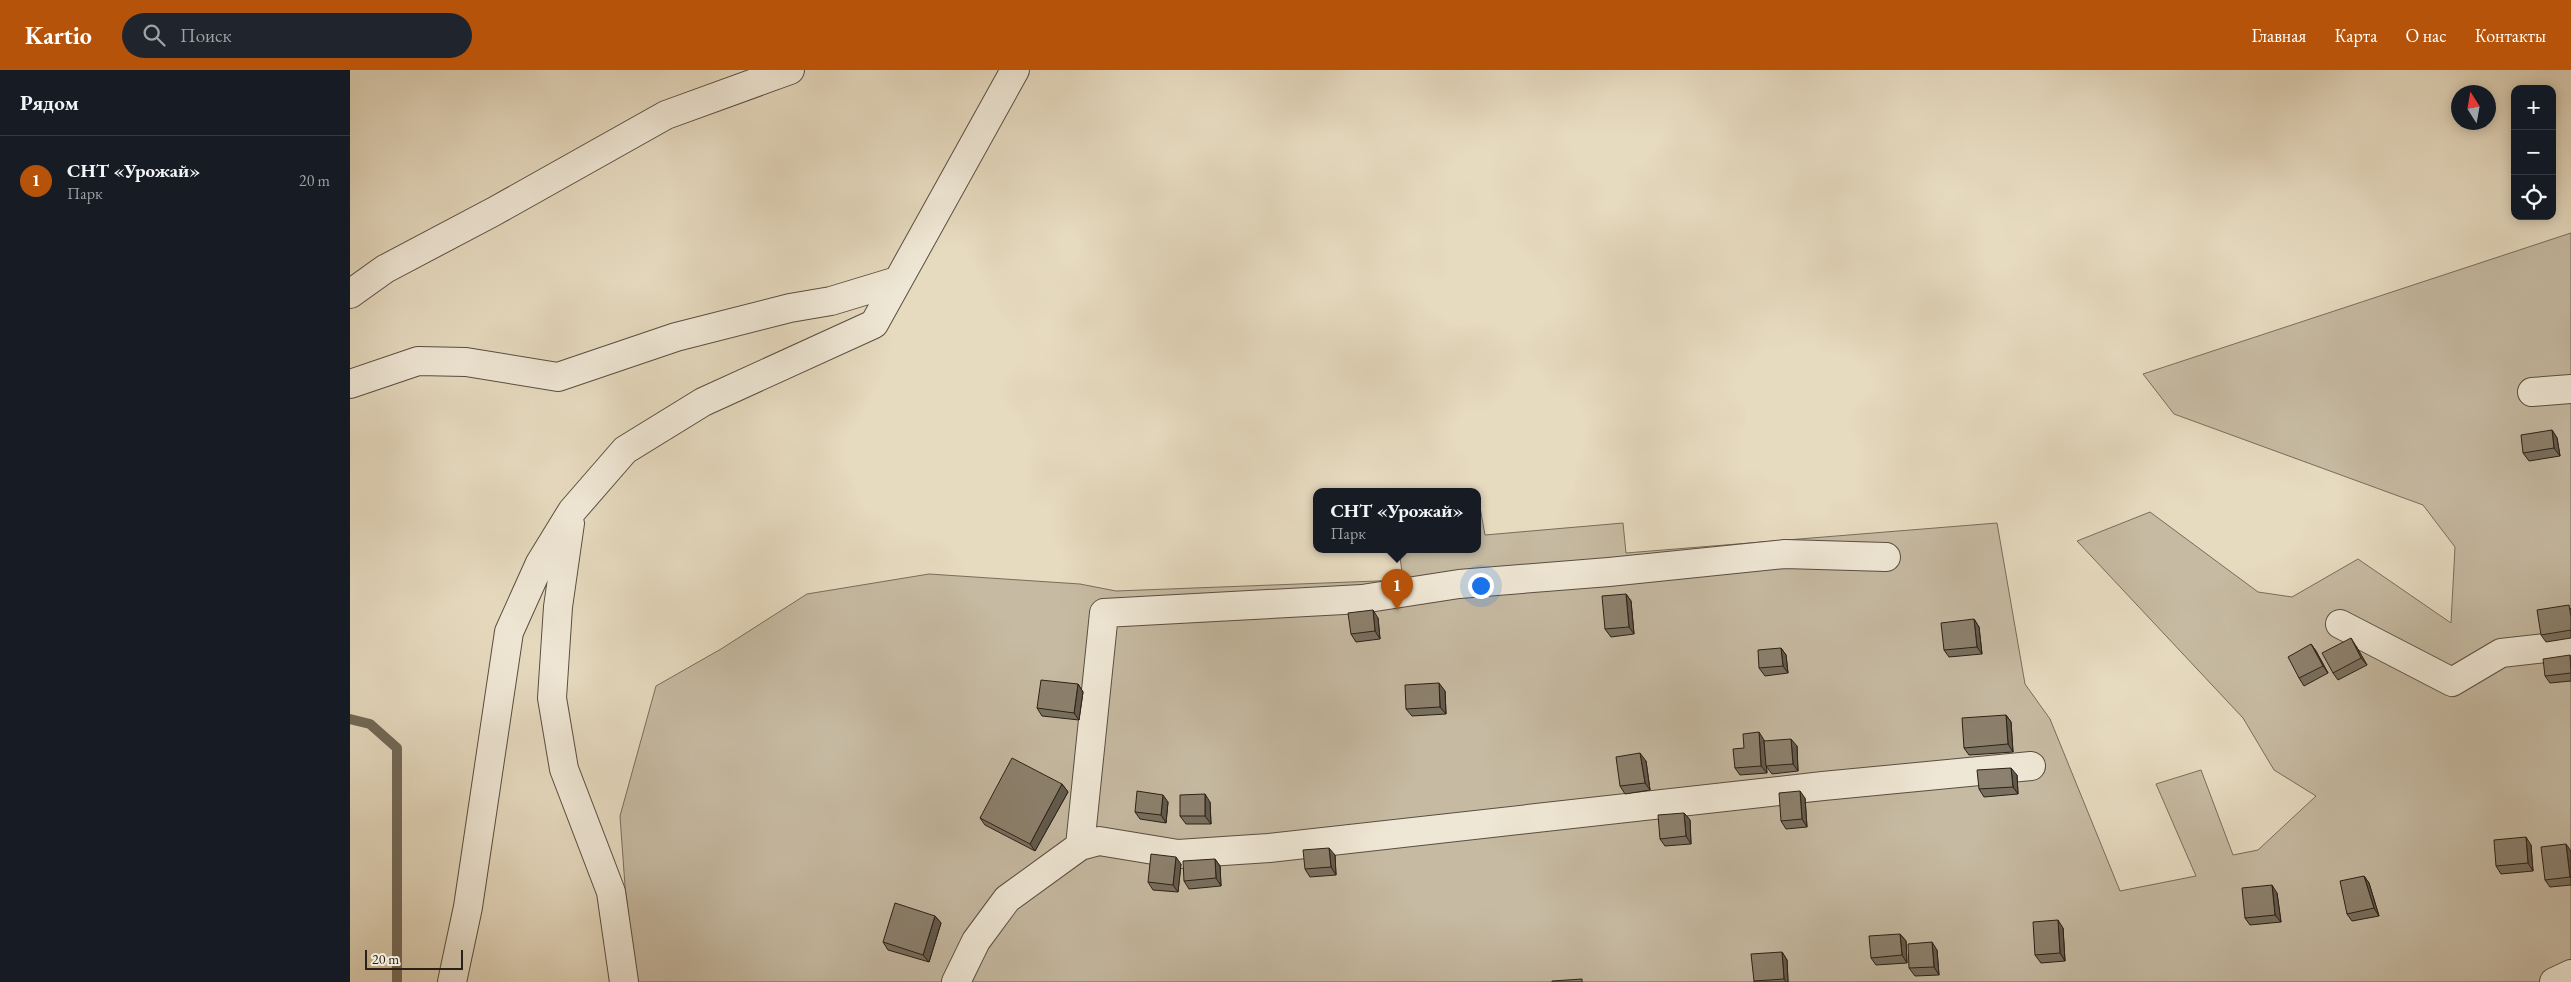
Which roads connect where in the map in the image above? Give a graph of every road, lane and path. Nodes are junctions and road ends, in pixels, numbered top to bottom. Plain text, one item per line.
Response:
1 (790, 70) edge
2 (1015, 70) edge
3 (897, 281) junction
4 (350, 294) edge
5 (350, 384) edge
6 (2571, 389) edge
7 (2532, 392) dead end
8 (572, 510) junction
9 (1886, 557) dead end
10 (2340, 624) dead end
11 (2571, 645) edge
12 (2031, 766) dead end
13 (1080, 846) junction
14 (2571, 974) edge
15 (452, 982) edge
16 (624, 982) edge
17 (956, 982) edge
18 (2554, 982) edge

1 - 4 street
2 - 3 street
3 - 5 street
3 - 8 street
6 - 7 street
8 - 15 street
8 - 16 street
9 - 13 street
10 - 11 street
12 - 13 street
13 - 17 street
14 - 18 street

